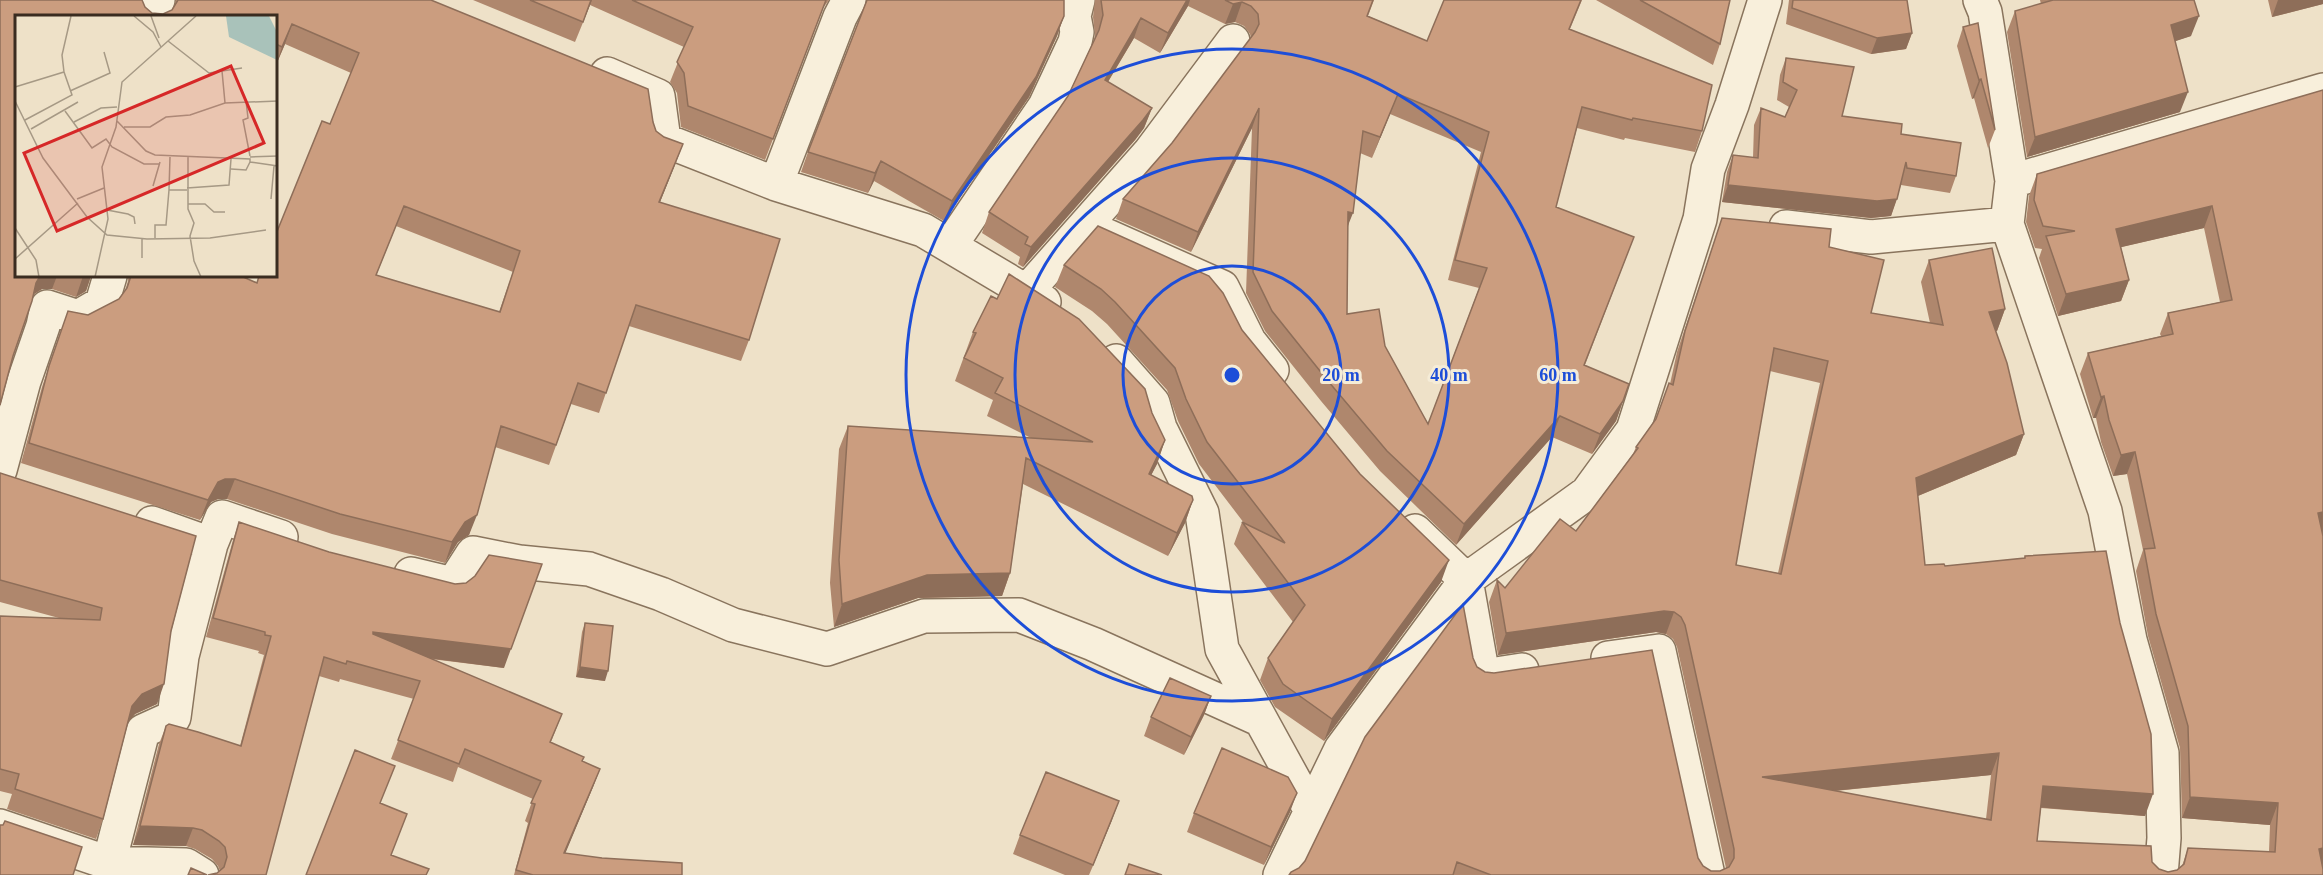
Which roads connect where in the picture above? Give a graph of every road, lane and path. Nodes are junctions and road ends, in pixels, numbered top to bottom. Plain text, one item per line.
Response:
1 (158, 0) edge
2 (849, 0) edge
3 (1078, 0) edge
4 (1765, 0) edge
5 (1980, 0) edge
6 (152, 15) edge
7 (1233, 41) dead end
8 (584, 65) edge
9 (2323, 90) edge
10 (2012, 180) junction
11 (776, 184) junction
12 (1728, 221) junction
13 (2007, 224) junction
14 (1084, 226) junction
15 (950, 246) junction
16 (109, 278) edge
17 (1027, 291) junction
18 (1292, 395) edge
19 (7, 477) edge
20 (1391, 508) edge
21 (122, 514) edge
22 (211, 544) junction
23 (306, 546) edge
24 (384, 567) edge
25 (1467, 580) junction
26 (1261, 720) junction
27 (1311, 811) junction
28 (0, 826) edge
29 (109, 863) junction
30 (202, 875) edge
31 (1280, 875) edge
32 (1708, 875) edge
33 (2161, 875) edge

1 - 6 street
2 - 11 street
3 - 15 street
4 - 12 street
5 - 10 street
7 - 14 street
8 - 11 street
9 - 10 street
10 - 13 street
11 - 15 street
12 - 13 street
12 - 25 street
13 - 33 street
14 - 17 street
14 - 18 street
15 - 17 street
16 - 19 street
17 - 26 street
20 - 25 street
21 - 22 street
22 - 23 street
22 - 29 street
24 - 26 street
25 - 27 street
25 - 32 street
26 - 27 street
27 - 31 street
28 - 29 street
29 - 30 street

